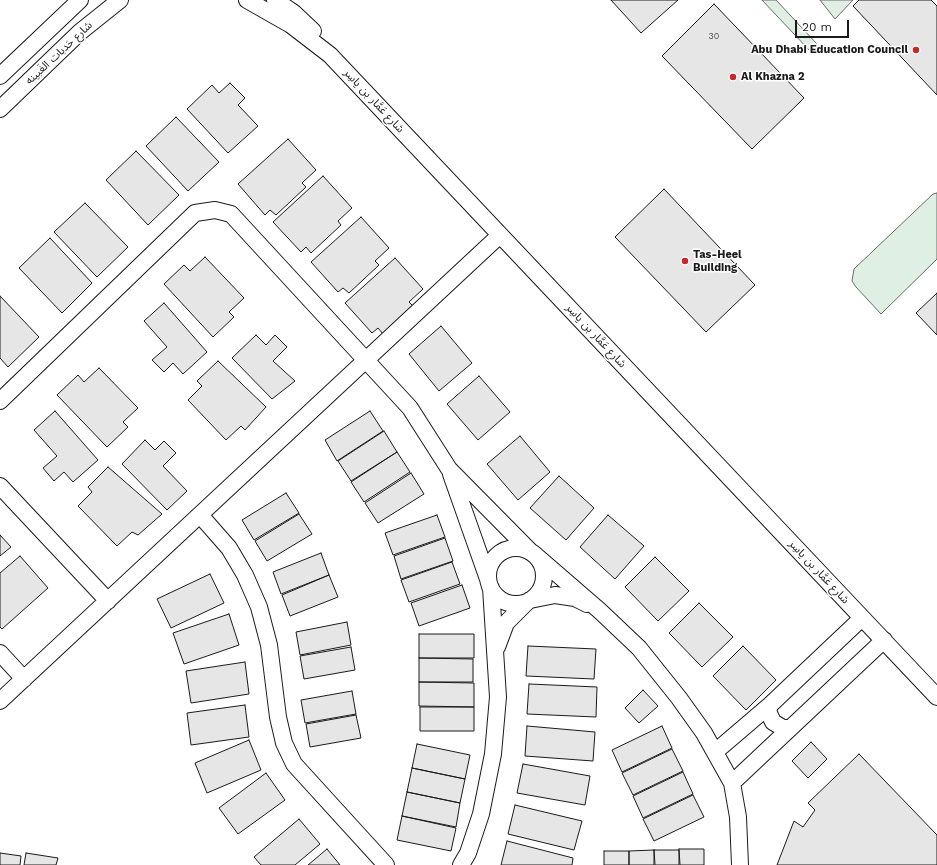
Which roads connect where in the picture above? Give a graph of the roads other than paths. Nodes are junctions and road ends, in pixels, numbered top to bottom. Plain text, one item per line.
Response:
1 (80, 0) edge
2 (120, 0) edge
3 (247, 0) edge
4 (275, 0) edge
5 (330, 55) junction
6 (0, 76) edge
7 (0, 109) edge
8 (500, 235) junction
9 (366, 360) junction
10 (0, 401) edge
11 (449, 469) junction
12 (0, 486) edge
13 (200, 515) junction
14 (532, 552) junction
15 (489, 584) junction
16 (108, 601) junction
17 (529, 601) junction
18 (598, 609) junction
19 (862, 618) junction
20 (884, 640) junction
21 (0, 653) edge
22 (495, 663) junction
23 (24, 679) junction
24 (937, 697) edge
25 (0, 701) edge
26 (770, 705) junction
27 (789, 728) junction
28 (715, 752) junction
29 (732, 783) junction
30 (386, 865) edge
31 (461, 865) edge
32 (740, 865) edge

1 - 6 street
2 - 7 street, شارع حَدبات الغَبينه
3 - 5 street, شارع عَمَّار بن ياسِر
4 - 5 street, شارع عَمَّار بن ياسِر
5 - 8 street, شارع عَمَّار بن ياسِر
8 - 9 street
8 - 19 street, شارع عَمَّار بن ياسِر
9 - 10 street
9 - 11 street
9 - 13 street
11 - 14 street
11 - 15 street
12 - 16 street
13 - 16 street
13 - 30 street
14 - 15 street
14 - 17 street
14 - 18 street
15 - 17 street
15 - 22 street
16 - 23 street
17 - 18 street
17 - 22 street
18 - 28 street
19 - 20 street, شارع عَمَّار بن ياسِر
19 - 26 street
20 - 24 street, شارع عَمَّار بن ياسِر
20 - 27 street
21 - 23 street
22 - 31 street
23 - 25 street
26 - 27 street
26 - 28 street
27 - 29 street
28 - 29 street
29 - 32 street

